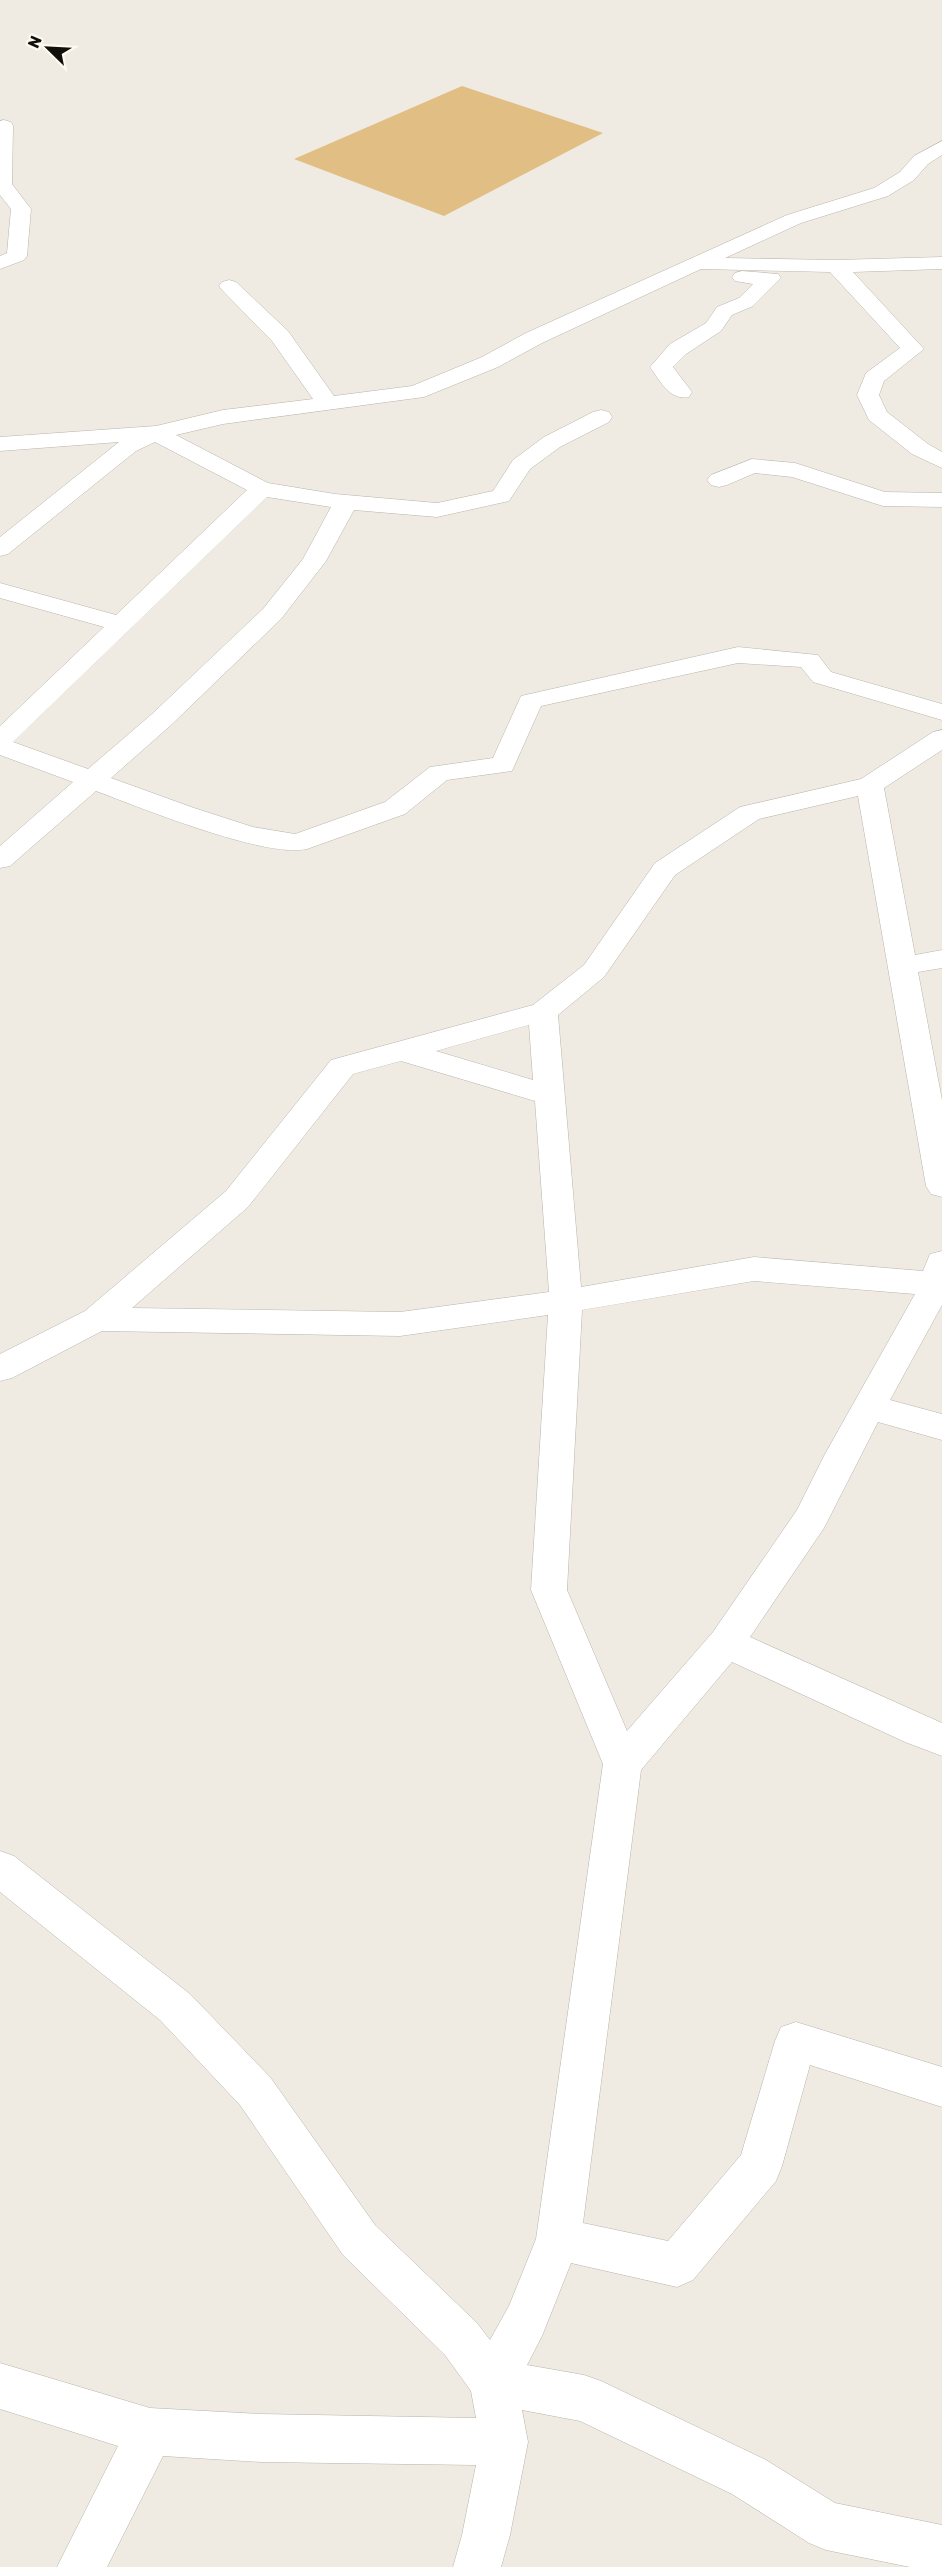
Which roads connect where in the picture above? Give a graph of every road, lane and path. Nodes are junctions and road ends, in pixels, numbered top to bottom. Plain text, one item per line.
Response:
1 (4, 126) dead end
2 (942, 147) edge
3 (0, 263) edge
4 (942, 263) edge
5 (697, 264) junction
6 (729, 264) junction
7 (836, 266) junction
8 (230, 286) dead end
9 (681, 392) dead end
10 (328, 404) junction
11 (601, 417) dead end
12 (156, 433) junction
13 (0, 444) edge
14 (942, 461) edge
15 (719, 480) dead end
16 (262, 489) junction
17 (942, 500) edge
18 (346, 502) junction
19 (0, 549) edge
20 (0, 590) edge
21 (121, 624) junction
22 (942, 712) edge
23 (942, 738) edge
24 (0, 740) edge
25 (0, 746) edge
26 (93, 781) junction
27 (870, 785) junction
28 (0, 860) edge
29 (942, 959) edge
30 (901, 966) junction
31 (543, 1012) junction
32 (399, 1050) junction
33 (548, 1095) junction
34 (941, 1177) edge
35 (940, 1273) edge
36 (566, 1301) junction
37 (97, 1319) junction
38 (0, 1369) edge
39 (870, 1407) junction
40 (942, 1427) edge
41 (726, 1643) junction
42 (942, 1740) edge
43 (622, 1764) junction
44 (0, 1868) edge
45 (942, 2087) edge
46 (558, 2239) junction
47 (494, 2382) junction
48 (0, 2386) edge
49 (150, 2432) junction
50 (504, 2442) junction
51 (942, 2549) edge
52 (81, 2567) edge
53 (477, 2567) edge

1 - 3 street
2 - 5 street
4 - 7 street
5 - 6 street
5 - 10 street
6 - 7 street
6 - 9 street
7 - 14 street
8 - 10 street
10 - 12 street
11 - 18 street
12 - 13 street
12 - 16 street
12 - 19 street
15 - 17 street
16 - 18 street
16 - 21 street
18 - 26 street
20 - 21 street
21 - 24 street
22 - 26 street
23 - 27 street
25 - 26 street
26 - 28 street
27 - 30 street
27 - 31 street
29 - 30 street
30 - 34 street
31 - 32 street
31 - 33 street
32 - 33 street
32 - 37 street
33 - 36 street
35 - 36 street
35 - 39 street
36 - 37 street
36 - 43 street
37 - 38 street
39 - 40 street
39 - 41 street
41 - 42 street
41 - 43 street
43 - 46 street
44 - 47 street
45 - 46 street
46 - 47 street
47 - 50 street
47 - 51 street
48 - 49 street
49 - 50 street
49 - 52 street
50 - 53 street

